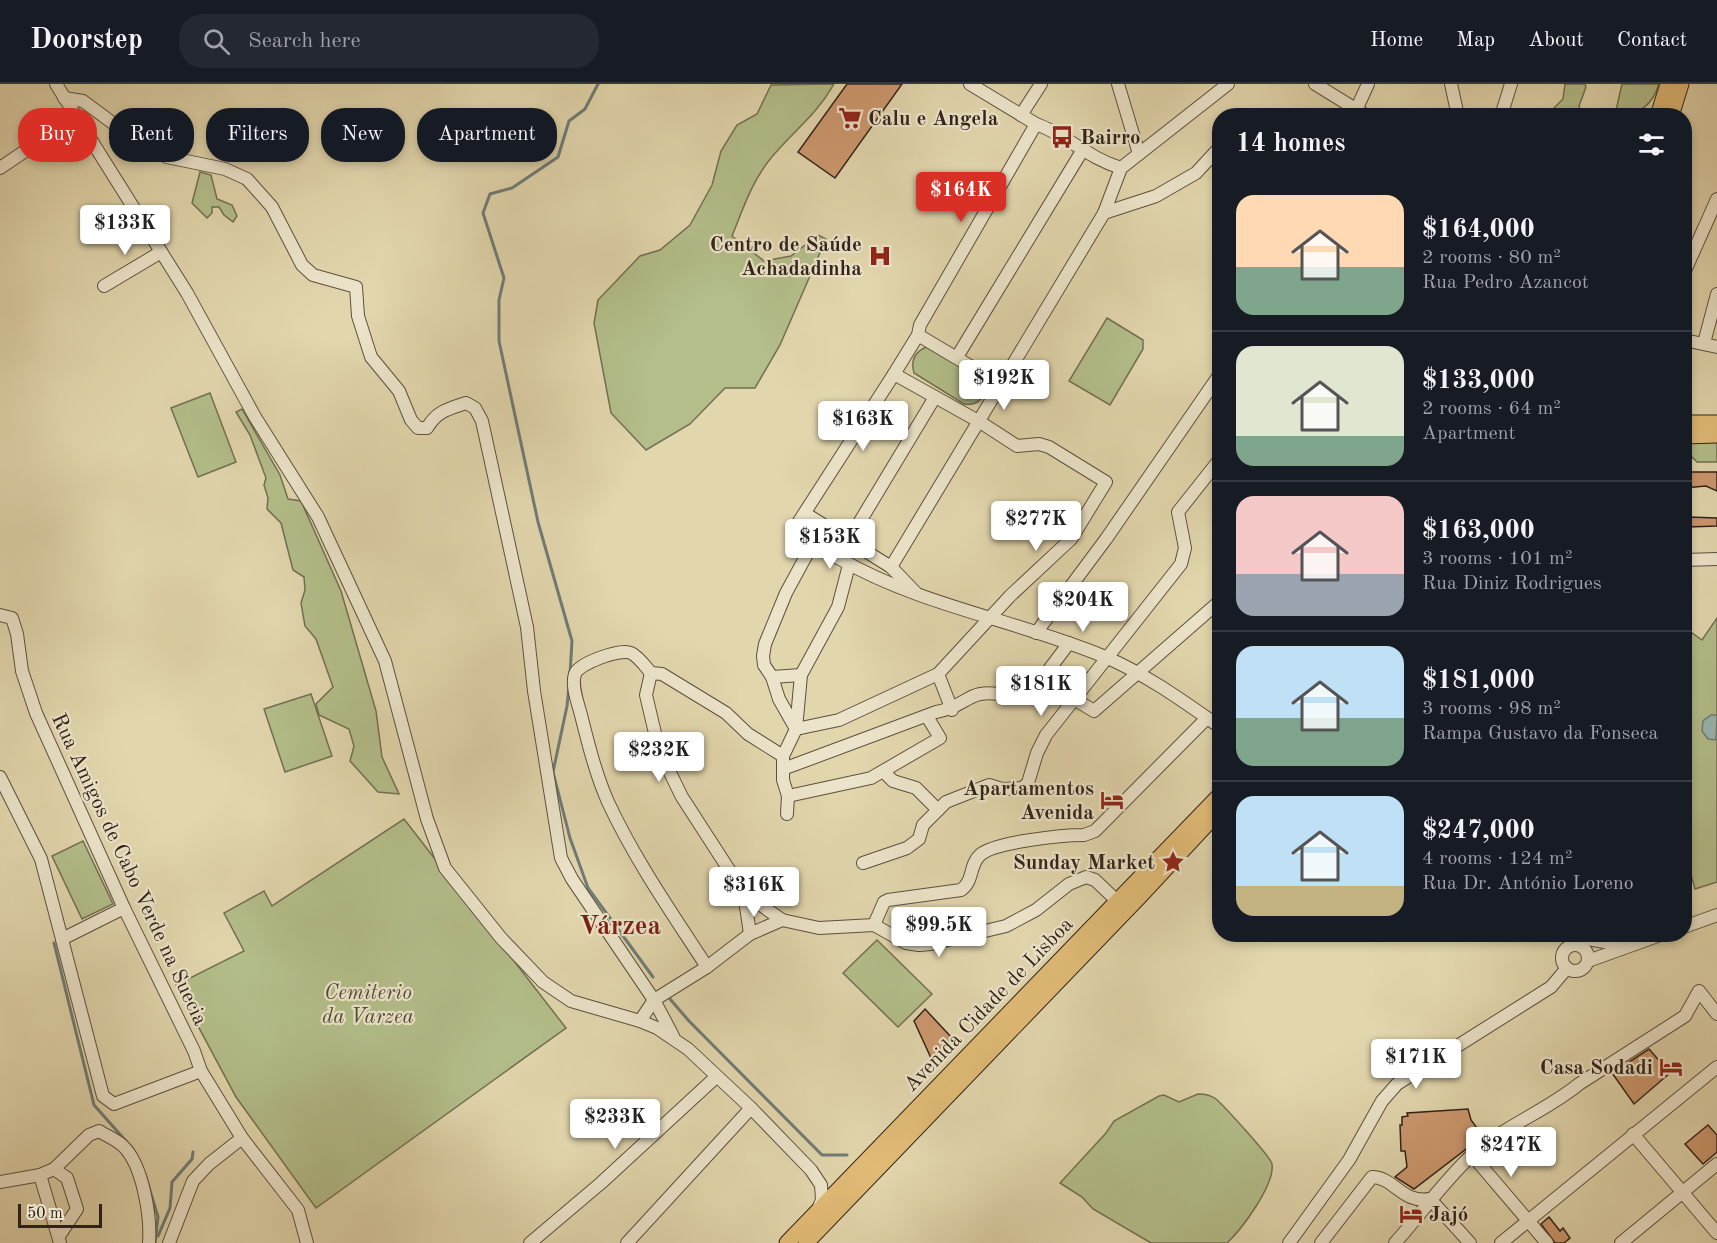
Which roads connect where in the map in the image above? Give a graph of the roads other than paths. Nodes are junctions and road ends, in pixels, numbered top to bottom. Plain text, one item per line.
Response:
1 (56, 84) edge
2 (970, 84) edge
3 (1041, 84) edge
4 (1118, 84) edge
5 (1315, 84) edge
6 (1368, 84) edge
7 (1451, 84) edge
8 (1511, 84) edge
9 (1668, 84) edge
10 (1681, 84) edge
11 (1226, 85) edge
12 (64, 98) junction
13 (70, 108) edge
14 (1355, 108) edge
15 (1363, 108) edge
16 (1456, 108) edge
17 (1504, 108) edge
18 (1660, 108) edge
19 (1674, 108) edge
20 (1021, 115) junction
21 (1036, 124) junction
22 (97, 151) edge
23 (1082, 151) junction
24 (1139, 154) junction
25 (18, 156) edge
26 (1212, 156) edge
27 (0, 168) edge
28 (1121, 168) junction
29 (1717, 199) edge
30 (1104, 213) junction
31 (161, 252) junction
32 (1692, 255) edge
33 (104, 286) dead end
34 (1717, 294) edge
35 (918, 335) junction
36 (1692, 342) edge
37 (1704, 344) junction
38 (1717, 347) edge
39 (957, 357) junction
40 (894, 375) junction
41 (1002, 385) junction
42 (1212, 386) edge
43 (935, 397) junction
44 (980, 422) junction
45 (1692, 423) edge
46 (1717, 423) edge
47 (1717, 435) edge
48 (1692, 436) edge
49 (1212, 469) edge
50 (806, 513) junction
51 (849, 539) junction
52 (812, 545) junction
53 (1717, 559) edge
54 (1692, 560) edge
55 (844, 561) junction
56 (891, 567) junction
57 (921, 597) junction
58 (1212, 608) edge
59 (0, 615) edge
60 (989, 620) junction
61 (1036, 633) junction
62 (1069, 643) junction
63 (1106, 657) junction
64 (651, 672) junction
65 (1136, 673) junction
66 (801, 675) junction
67 (938, 675) junction
68 (772, 678) junction
69 (1074, 699) junction
70 (952, 710) junction
71 (928, 717) junction
72 (1207, 718) junction
73 (1212, 721) edge
74 (796, 729) junction
75 (783, 763) junction
76 (884, 772) junction
77 (0, 777) edge
78 (788, 796) junction
79 (1212, 803) edge
80 (938, 810) junction
81 (787, 814) dead end
82 (1212, 819) edge
83 (863, 864) dead end
84 (744, 893) junction
85 (1116, 900) junction
86 (124, 908) junction
87 (1717, 915) edge
88 (782, 920) junction
89 (1692, 924) edge
90 (874, 925) junction
91 (750, 934) junction
92 (62, 939) junction
93 (1561, 942) edge
94 (1606, 942) edge
95 (1640, 942) edge
96 (1629, 946) junction
97 (1566, 948) junction
98 (1588, 961) junction
99 (706, 967) junction
100 (1567, 968) junction
101 (654, 1000) junction
102 (1717, 1014) edge
103 (640, 1021) junction
104 (674, 1038) junction
105 (1717, 1066) edge
106 (201, 1071) junction
107 (716, 1077) junction
108 (751, 1108) junction
109 (1633, 1134) junction
110 (242, 1138) junction
111 (1472, 1155) junction
112 (1717, 1164) edge
113 (54, 1169) junction
114 (811, 1170) junction
115 (40, 1175) junction
116 (0, 1182) edge
117 (846, 1182) junction
118 (1682, 1191) junction
119 (1430, 1199) junction
120 (817, 1212) junction
121 (1527, 1220) junction
122 (1717, 1233) edge
123 (59, 1240) edge
124 (149, 1243) edge
125 (169, 1243) edge
126 (307, 1243) edge
127 (530, 1243) edge
128 (627, 1243) edge
129 (787, 1243) edge
130 (806, 1243) edge
131 (1289, 1243) edge
132 (1321, 1243) edge
133 (1395, 1243) edge
134 (1470, 1243) edge
135 (1501, 1243) edge
136 (1547, 1243) edge
137 (1621, 1243) edge

1 - 12 street
2 - 20 street
3 - 20 street
4 - 24 street
5 - 14 street
6 - 15 street
7 - 16 street
8 - 17 street
9 - 18 main road
10 - 19 main road
11 - 24 street
12 - 13 street
12 - 101 street
20 - 21 street
21 - 23 street
21 - 35 street
22 - 31 street
23 - 28 street
23 - 39 street
24 - 28 street
25 - 27 street
26 - 30 street
28 - 30 street
29 - 32 street
30 - 41 street
31 - 33 street
31 - 103 street
34 - 37 street
35 - 39 street
35 - 40 street
36 - 37 street
37 - 38 street
39 - 41 street
40 - 43 street
40 - 50 street
41 - 44 street
42 - 61 street
43 - 44 street
43 - 51 street
44 - 56 street
44 - 60 street
45 - 46 main road
47 - 48 main road
49 - 63 street
50 - 51 street
50 - 52 street
51 - 55 street
51 - 56 street
52 - 55 street
52 - 68 street
53 - 54 street
55 - 57 street
55 - 66 street
56 - 57 street
57 - 60 street
58 - 65 street
59 - 86 street, Rua Amigos de Cabo Verde na Suecia
60 - 61 street
60 - 67 street
61 - 62 street
62 - 63 street
62 - 70 street
63 - 65 street
63 - 69 street
64 - 75 street
64 - 84 street
64 - 99 street
65 - 69 street
65 - 72 street
66 - 68 street
66 - 74 street
67 - 70 street
67 - 74 street
68 - 74 street
69 - 80 street
70 - 71 street
71 - 75 street
71 - 76 street
72 - 73 street
72 - 90 street
74 - 75 street
75 - 78 street
76 - 78 street
76 - 80 street
77 - 92 street
78 - 81 street
79 - 85 main road, Avenida Cidade de Lisboa
80 - 83 street
82 - 130 main road, Avenida Cidade de Lisboa
84 - 88 street
84 - 91 street
85 - 90 street
85 - 117 main road, Avenida Cidade de Lisboa
86 - 92 street
86 - 106 street, Rua Amigos de Cabo Verde na Suecia
87 - 89 street
88 - 90 street
88 - 91 street
91 - 99 street
92 - 106 street
93 - 97 street
94 - 96 street
95 - 96 street
96 - 98 street
97 - 98 street
97 - 100 street
98 - 100 street
99 - 101 street
100 - 131 street
101 - 103 street
101 - 104 street
102 - 111 street
103 - 104 street
104 - 107 street
105 - 109 street
106 - 110 street, Rua Amigos de Cabo Verde na Suecia
107 - 108 street
107 - 127 street
108 - 114 street
108 - 128 street
109 - 118 street
109 - 121 street
110 - 125 street
110 - 126 street, Rua Amigos de Cabo Verde na Suecia
111 - 119 street
111 - 121 street
112 - 118 street
113 - 115 street
113 - 123 street
113 - 124 street
114 - 117 street
114 - 120 street
115 - 116 street
115 - 123 street
117 - 120 main road, Avenida Cidade de Lisboa
118 - 122 street
118 - 137 street
119 - 132 street
119 - 133 street
119 - 134 street
120 - 129 main road, Avenida Cidade de Lisboa
121 - 135 street
121 - 136 street

